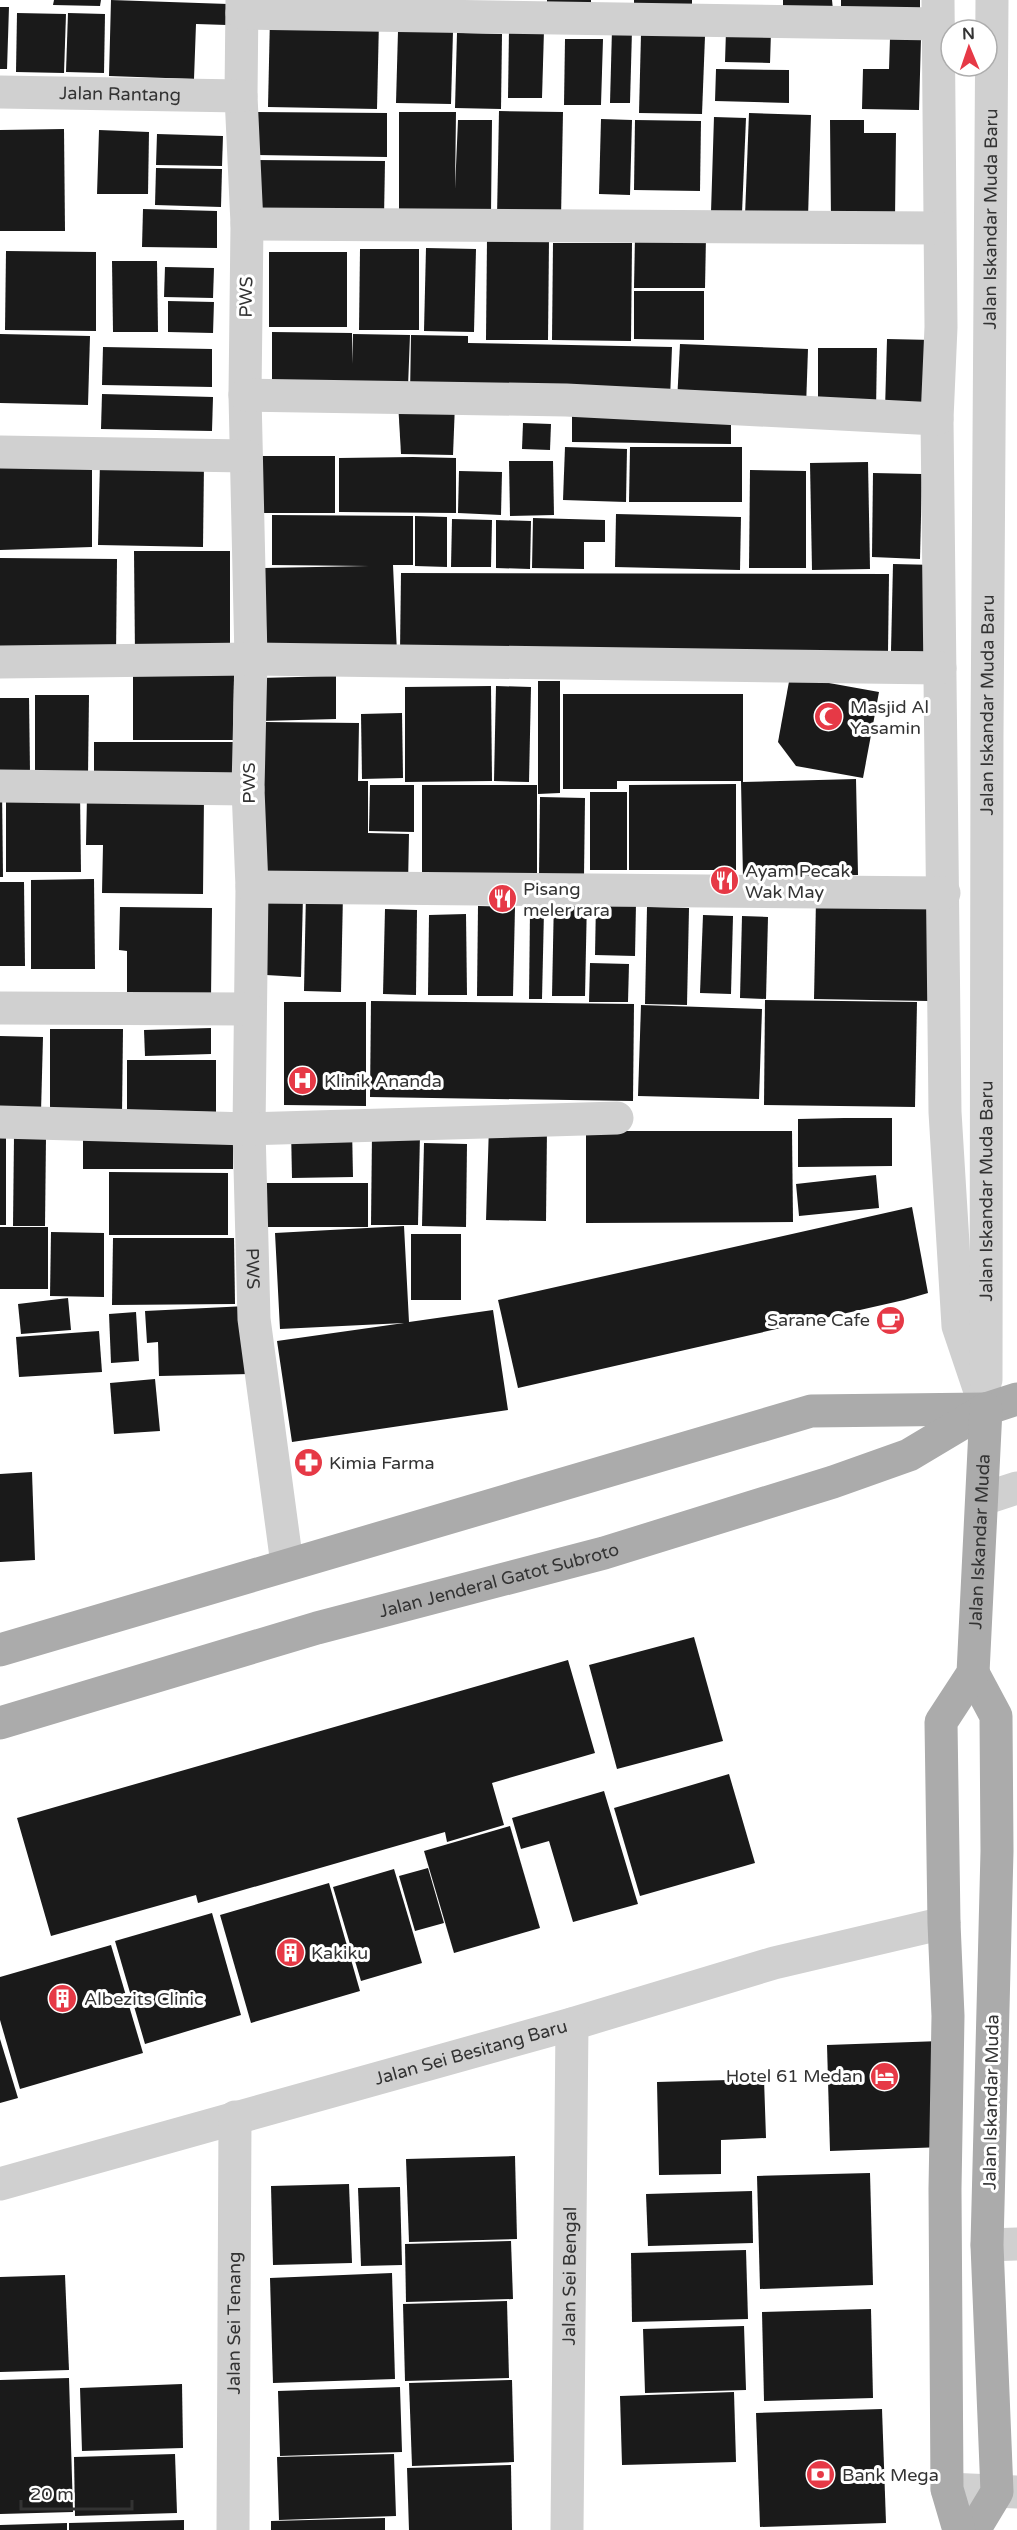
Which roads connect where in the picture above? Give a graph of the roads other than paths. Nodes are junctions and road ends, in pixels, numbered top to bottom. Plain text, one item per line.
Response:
1 (992, 0) edge
2 (242, 6) edge
3 (938, 12) edge
4 (0, 92) edge
5 (241, 96) junction
6 (247, 224) junction
7 (939, 228) junction
8 (245, 395) junction
9 (937, 419) junction
10 (0, 452) edge
11 (246, 456) junction
12 (251, 659) junction
13 (0, 662) edge
14 (940, 668) junction
15 (941, 735) junction
16 (987, 735) junction
17 (0, 786) edge
18 (248, 789) junction
19 (252, 887) junction
20 (944, 893) junction
21 (0, 1008) edge
22 (249, 1009) junction
23 (617, 1118) dead end
24 (0, 1122) edge
25 (249, 1129) junction
26 (1017, 1399) edge
27 (986, 1409) junction
28 (1017, 1488) edge
29 (983, 1499) junction
30 (287, 1564) junction
31 (0, 1650) edge
32 (973, 1673) junction
33 (0, 1723) edge
34 (1007, 1850) edge
35 (944, 1923) junction
36 (572, 2024) junction
37 (235, 2117) junction
38 (0, 2184) edge
39 (945, 2189) junction
40 (988, 2191) junction
41 (1002, 2244) edge
42 (947, 2489) junction
43 (1007, 2492) edge
44 (233, 2530) edge
45 (567, 2530) edge
46 (959, 2530) edge
47 (974, 2530) edge

1 - 16 street, Jalan Iskandar Muda Baru
2 - 3 street
2 - 5 street, PWS
3 - 7 street
4 - 5 street, Jalan Rantang
5 - 6 street, PWS
6 - 7 street
6 - 8 street, PWS
7 - 9 street
8 - 9 street
8 - 11 street, PWS
9 - 14 street
10 - 11 street
11 - 12 street, PWS
12 - 13 street
12 - 14 street
12 - 18 street, PWS
14 - 15 street
15 - 16 street
15 - 20 street
16 - 27 street, Jalan Iskandar Muda Baru
17 - 18 street
18 - 19 street, PWS
19 - 20 street
19 - 22 street, PWS
20 - 27 street
21 - 22 street
22 - 25 street, PWS
23 - 25 street
24 - 25 street
25 - 30 street, PWS
26 - 27 main road, Jalan Jenderal Gatot Subroto
27 - 29 main road, Jalan Iskandar Muda
27 - 30 main road, Jalan Jenderal Gatot Subroto
27 - 33 main road, Jalan Jenderal Gatot Subroto
28 - 29 street
29 - 32 main road, Jalan Iskandar Muda
30 - 31 main road, Jalan Jenderal Gatot Subroto
32 - 34 main road, Jalan Iskandar Muda
32 - 35 main road, Jalan Iskandar Muda
34 - 40 main road, Jalan Iskandar Muda
35 - 36 street, Jalan Sei Besitang Baru
35 - 39 main road, Jalan Iskandar Muda
36 - 37 street, Jalan Sei Besitang Baru
36 - 45 street, Jalan Sei Bengal
37 - 38 street, Jalan Sei Besitang Baru
37 - 44 street, Jalan Sei Tenang
39 - 40 main road
39 - 42 main road, Jalan Iskandar Muda
40 - 41 main road, Jalan Iskandar Muda
41 - 43 main road, Jalan Iskandar Muda
42 - 43 street
42 - 46 main road, Jalan Iskandar Muda
43 - 47 main road

